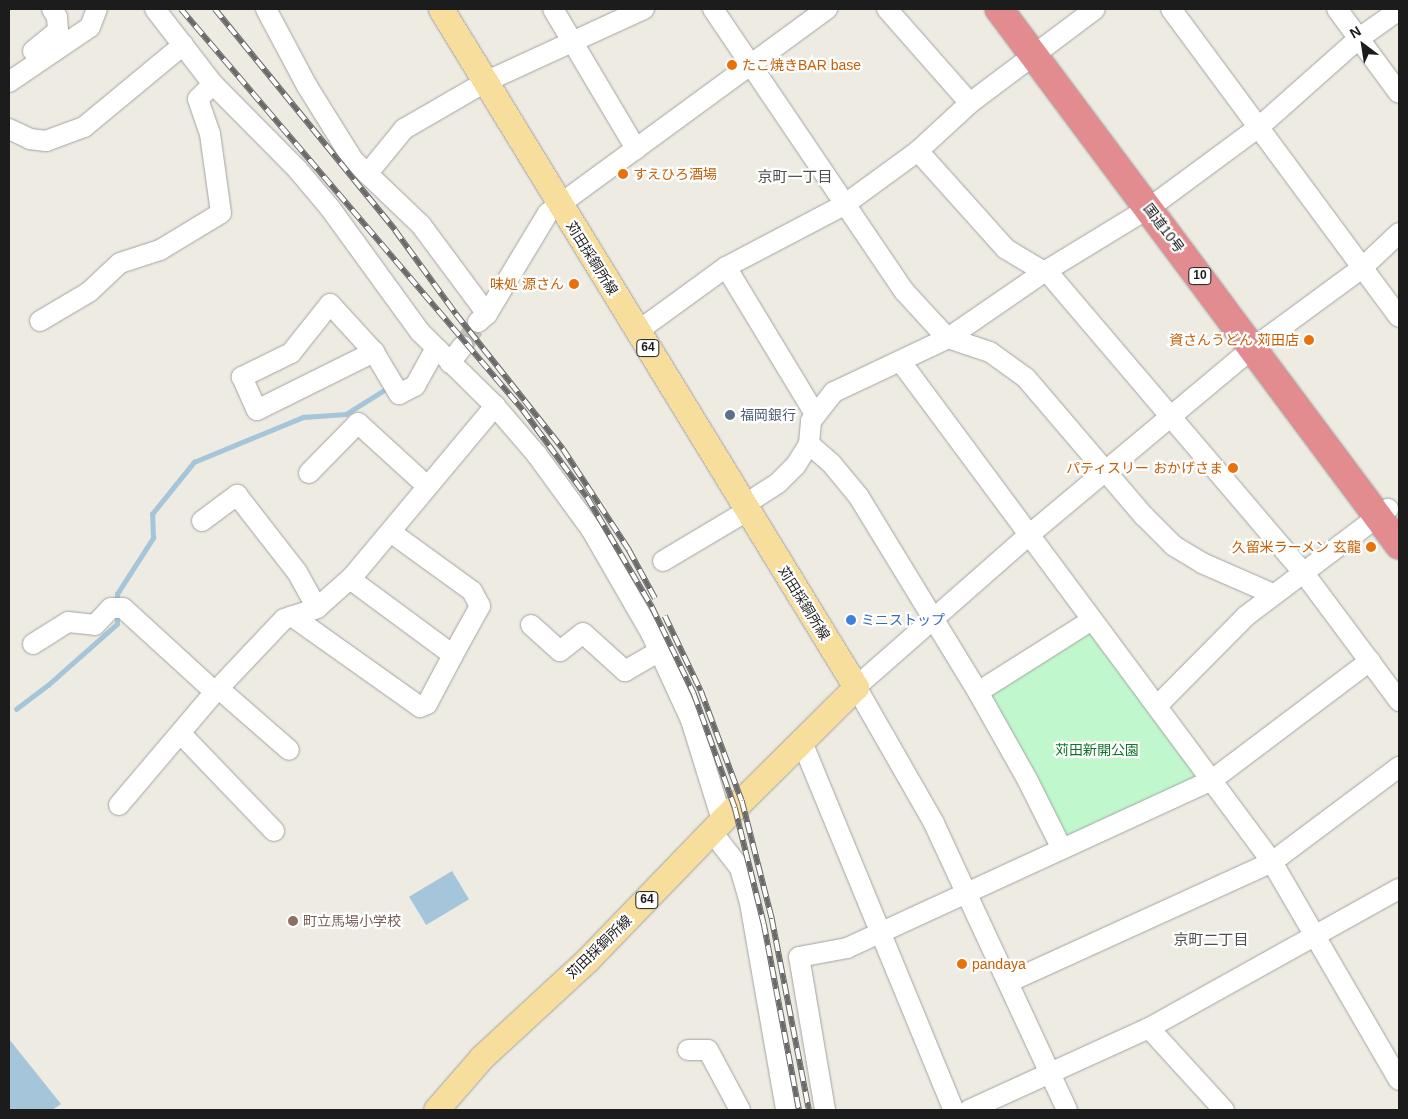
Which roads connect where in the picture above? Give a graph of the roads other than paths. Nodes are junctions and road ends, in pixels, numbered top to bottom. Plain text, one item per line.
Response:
1 (52, 9) edge
2 (97, 9) edge
3 (155, 9) edge
4 (266, 9) edge
5 (440, 9) edge
6 (553, 9) edge
7 (644, 9) edge
8 (713, 9) edge
9 (827, 9) edge
10 (887, 9) edge
11 (999, 9) edge
12 (1017, 9) edge
13 (1095, 9) edge
14 (1171, 9) edge
15 (1337, 9) edge
16 (1399, 10) edge
17 (1358, 39) junction
18 (574, 43) junction
19 (183, 44) junction
20 (1039, 50) junction
21 (750, 66) junction
22 (9, 68) edge
23 (9, 82) edge
24 (486, 82) junction
25 (213, 84) junction
26 (1399, 93) edge
27 (970, 103) junction
28 (1259, 127) junction
29 (9, 129) edge
30 (636, 149) junction
31 (918, 151) junction
32 (368, 172) junction
33 (558, 204) junction
34 (1153, 204) junction
35 (844, 205) junction
36 (1399, 233) edge
37 (726, 267) junction
38 (1362, 268) junction
39 (1044, 272) junction
40 (1399, 317) edge
41 (40, 321) dead end
42 (638, 331) junction
43 (948, 338) junction
44 (1257, 345) junction
45 (463, 346) tunnel mouth
46 (436, 348) junction
47 (374, 352) junction
48 (901, 362) junction
49 (450, 363) junction
50 (495, 406) junction
51 (815, 414) junction
52 (1170, 418) junction
53 (809, 444) junction
54 (1106, 472) junction
55 (309, 474) dead end
56 (426, 486) junction
57 (746, 508) junction
58 (1388, 516) edge
59 (202, 521) dead end
60 (392, 533) junction
61 (1029, 535) junction
62 (1399, 545) edge
63 (662, 560) dead end
64 (1303, 572) junction
65 (350, 579) junction
66 (1273, 594) junction
67 (316, 608) junction
68 (292, 616) junction
69 (934, 619) junction
70 (1092, 620) junction
71 (531, 625) dead end
72 (33, 644) dead end
73 (659, 651) junction
74 (453, 655) junction
75 (1370, 661) junction
76 (856, 687) junction
77 (216, 690) junction
78 (978, 692) junction
79 (1399, 701) edge
80 (1157, 706) junction
81 (182, 734) junction
82 (802, 742) junction
83 (289, 750) dead end
84 (1399, 767) edge
85 (1212, 780) junction
86 (119, 805) dead end
87 (717, 826) junction
88 (274, 831) dead end
89 (1062, 849) junction
90 (1272, 862) junction
91 (1399, 889) edge
92 (968, 892) junction
93 (882, 933) junction
94 (1314, 935) junction
95 (1009, 982) junction
96 (1149, 1028) junction
97 (688, 1050) dead end
98 (1050, 1073) junction
99 (1399, 1080) edge
100 (436, 1110) edge
101 (740, 1110) edge
102 (786, 1110) edge
103 (825, 1110) edge
104 (954, 1110) edge
105 (969, 1110) edge
106 (1067, 1110) edge
107 (1224, 1110) edge

1 - 22 street
2 - 23 street
3 - 19 street
4 - 32 street
5 - 24 main road, 苅田採銅所線 / 64
6 - 18 street
7 - 18 street
8 - 21 street
9 - 21 street
10 - 27 street
11 - 20 highway, 国道10号 / 10
12 - 20 highway, 国道10号 / 10
13 - 20 street
14 - 28 street
15 - 17 street
16 - 17 street
17 - 26 street
17 - 28 street
18 - 24 street
18 - 30 street
19 - 25 street
19 - 29 street
20 - 27 street
20 - 34 highway, 国道10号 / 10
21 - 30 street
21 - 35 street
24 - 32 street
24 - 33 main road, 苅田採銅所線 / 64
25 - 41 street
25 - 46 street
27 - 31 street
28 - 34 street
28 - 38 street
30 - 33 street
31 - 35 street
31 - 39 street
32 - 33 street
33 - 42 main road, 苅田採銅所線 / 64
34 - 39 street
34 - 44 highway, 国道10号 / 10
35 - 37 street
35 - 43 street
36 - 38 street
37 - 42 street
37 - 51 street
38 - 40 street
38 - 44 street
39 - 43 street
39 - 52 street
42 - 57 main road, 苅田採銅所線 / 64
43 - 48 street
43 - 54 street
44 - 52 street
44 - 58 highway, 国道10号 / 10
45 - 49 street
46 - 47 street
46 - 49 street
47 - 47 street
48 - 51 street
48 - 61 street
49 - 50 street
50 - 56 street
50 - 73 street
51 - 53 street
52 - 54 street
52 - 64 street
53 - 57 street
53 - 69 street
54 - 61 street
54 - 66 street
55 - 56 street
56 - 60 street
57 - 63 street
57 - 76 main road, 苅田採銅所線 / 64
58 - 62 highway, 国道10号 / 10
58 - 64 street
59 - 67 street
60 - 65 street
60 - 74 street
61 - 69 street
61 - 70 street
64 - 66 street
64 - 75 street
65 - 67 street
65 - 74 street
66 - 80 street
67 - 68 street
68 - 74 street
68 - 77 street
69 - 76 street
69 - 78 street
70 - 78 street
70 - 80 street
71 - 73 street
72 - 77 street
73 - 87 street
75 - 79 street
75 - 85 street
76 - 82 main road, 苅田採銅所線 / 64
76 - 92 street
77 - 81 street
77 - 83 street
78 - 89 street
80 - 85 street
81 - 86 street
81 - 88 street
82 - 87 main road, 苅田採銅所線 / 64
82 - 93 street
84 - 90 street
85 - 89 street
85 - 90 street
87 - 100 main road, 苅田採銅所線 / 64
87 - 102 street
89 - 92 street
90 - 94 street
90 - 95 street
91 - 94 street
92 - 93 street
92 - 95 street
93 - 103 street
93 - 104 street
94 - 96 street
94 - 99 street
95 - 98 street
96 - 98 street
96 - 107 street
97 - 101 street
98 - 105 street
98 - 106 street

